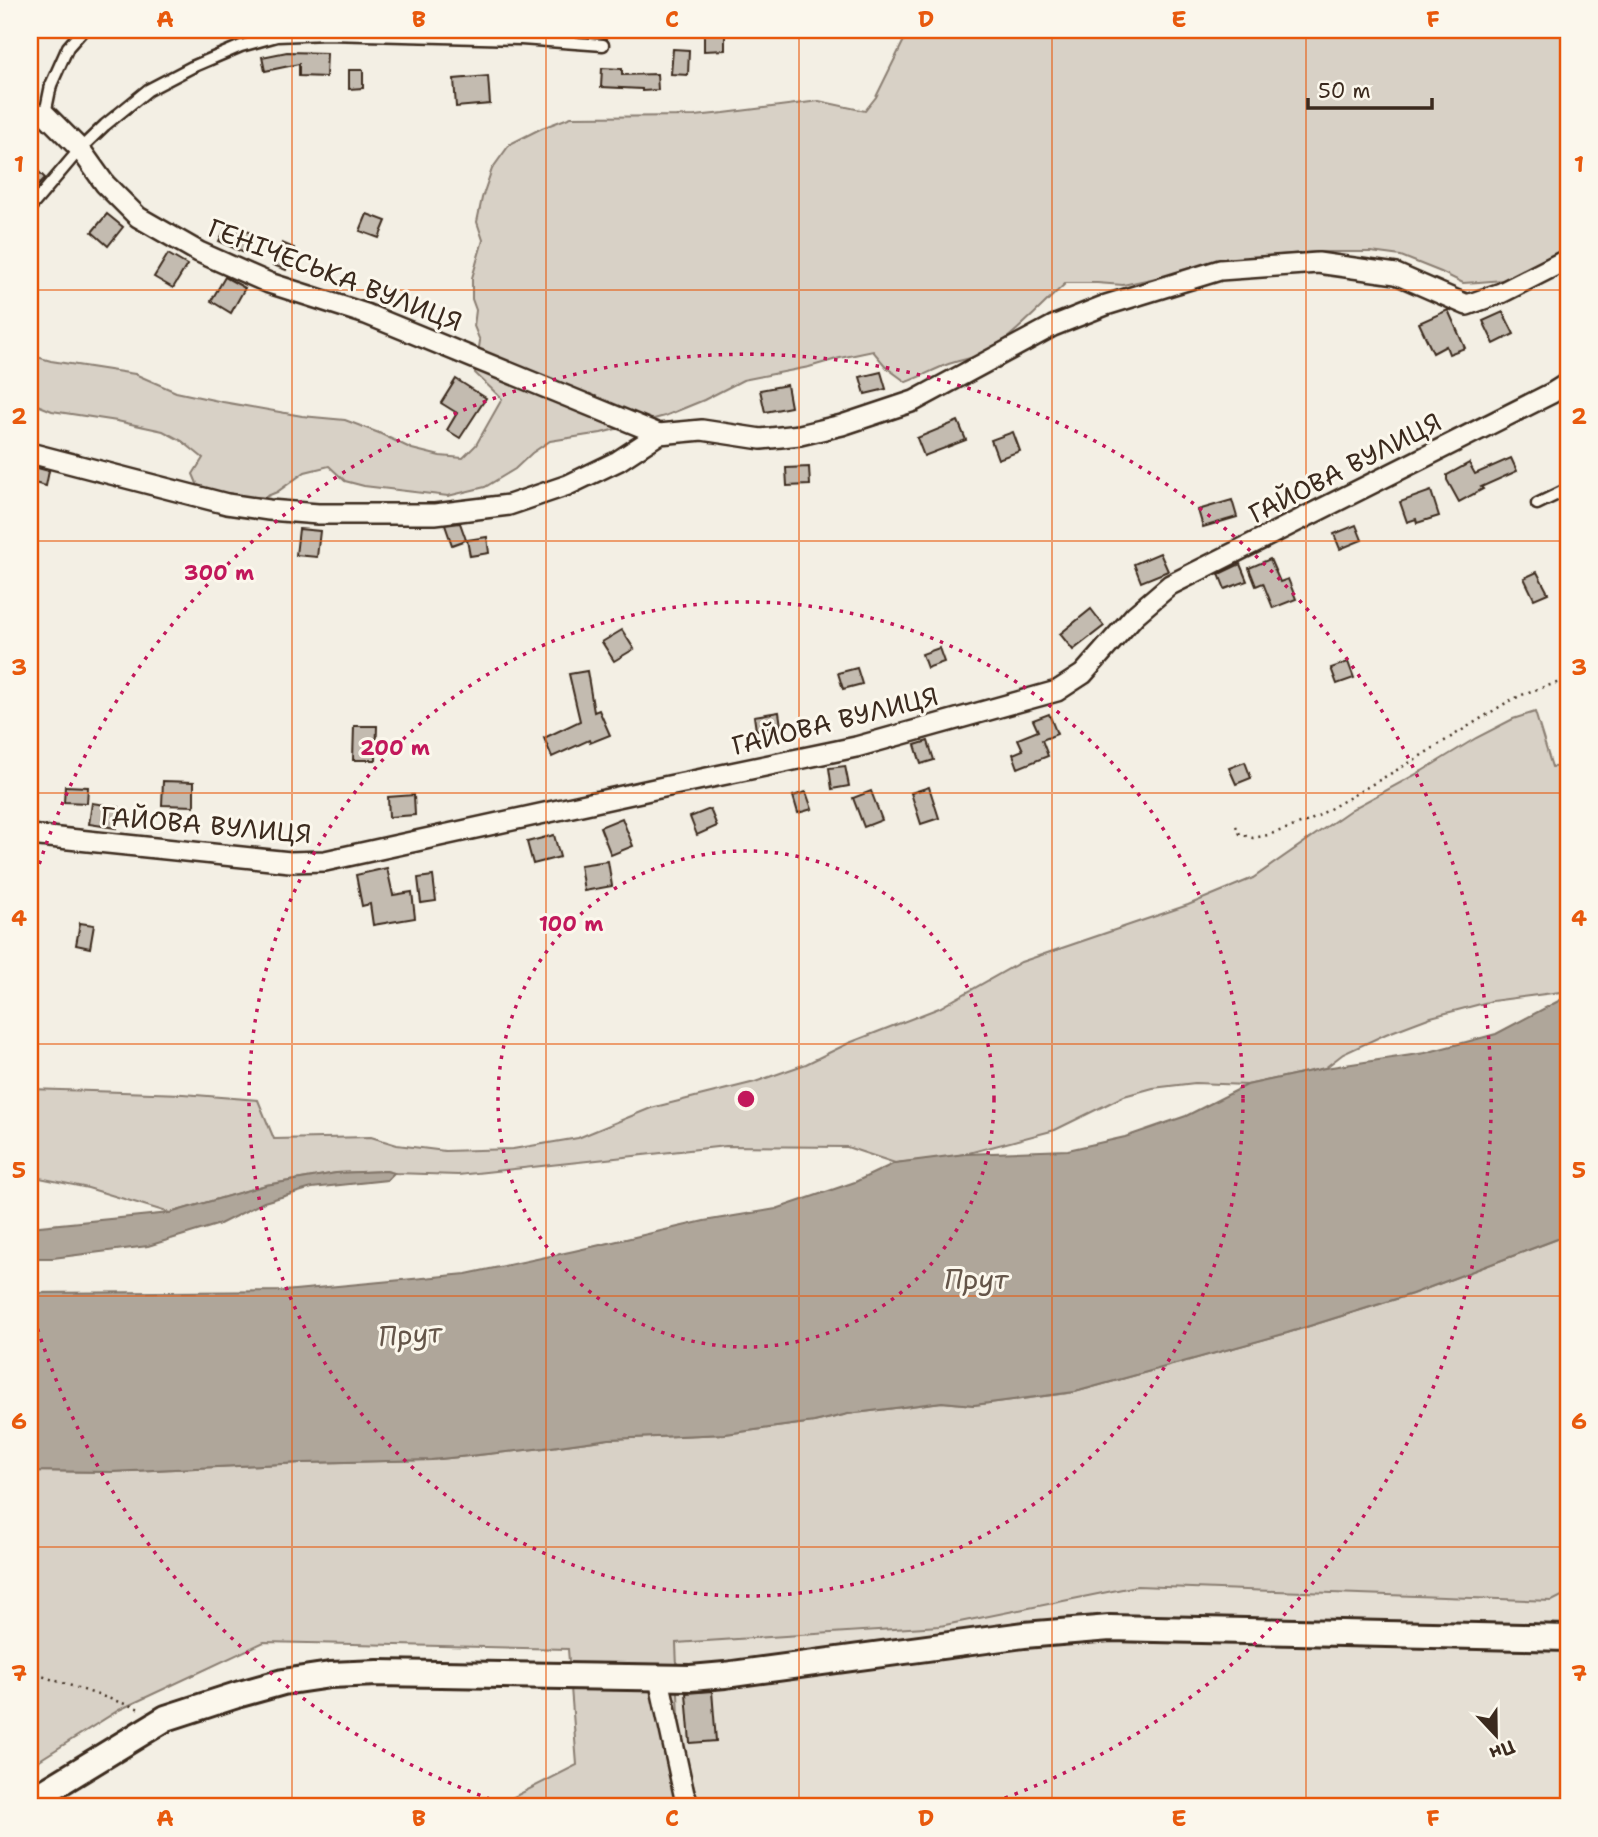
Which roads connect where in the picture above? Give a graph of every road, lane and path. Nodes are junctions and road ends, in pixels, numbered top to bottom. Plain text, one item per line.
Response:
1 (83, 30) edge
2 (478, 33) edge
3 (603, 45) dead end
4 (37, 115) edge
5 (80, 149) junction
6 (30, 208) edge
7 (1568, 259) edge
8 (1568, 383) edge
9 (659, 434) junction
10 (30, 453) edge
11 (1568, 489) edge
12 (1537, 504) dead end
13 (1568, 682) edge
14 (1236, 826) dead end
15 (30, 835) edge
16 (1568, 1638) edge
17 (30, 1672) edge
18 (659, 1679) junction
19 (166, 1718) junction
20 (30, 1801) edge
21 (690, 1807) edge

1 - 4 lane
2 - 3 lane
2 - 5 lane
4 - 5 street, ГЕНІЧЕСЬКА ВУЛИЦЯ
5 - 6 lane
5 - 9 street, ГЕНІЧЕСЬКА ВУЛИЦЯ
7 - 9 street
8 - 15 street, ГАЙОВА ВУЛИЦЯ
9 - 10 street
11 - 12 lane
13 - 14 path
16 - 18 street
17 - 19 path
18 - 19 street
18 - 21 street
19 - 20 street

